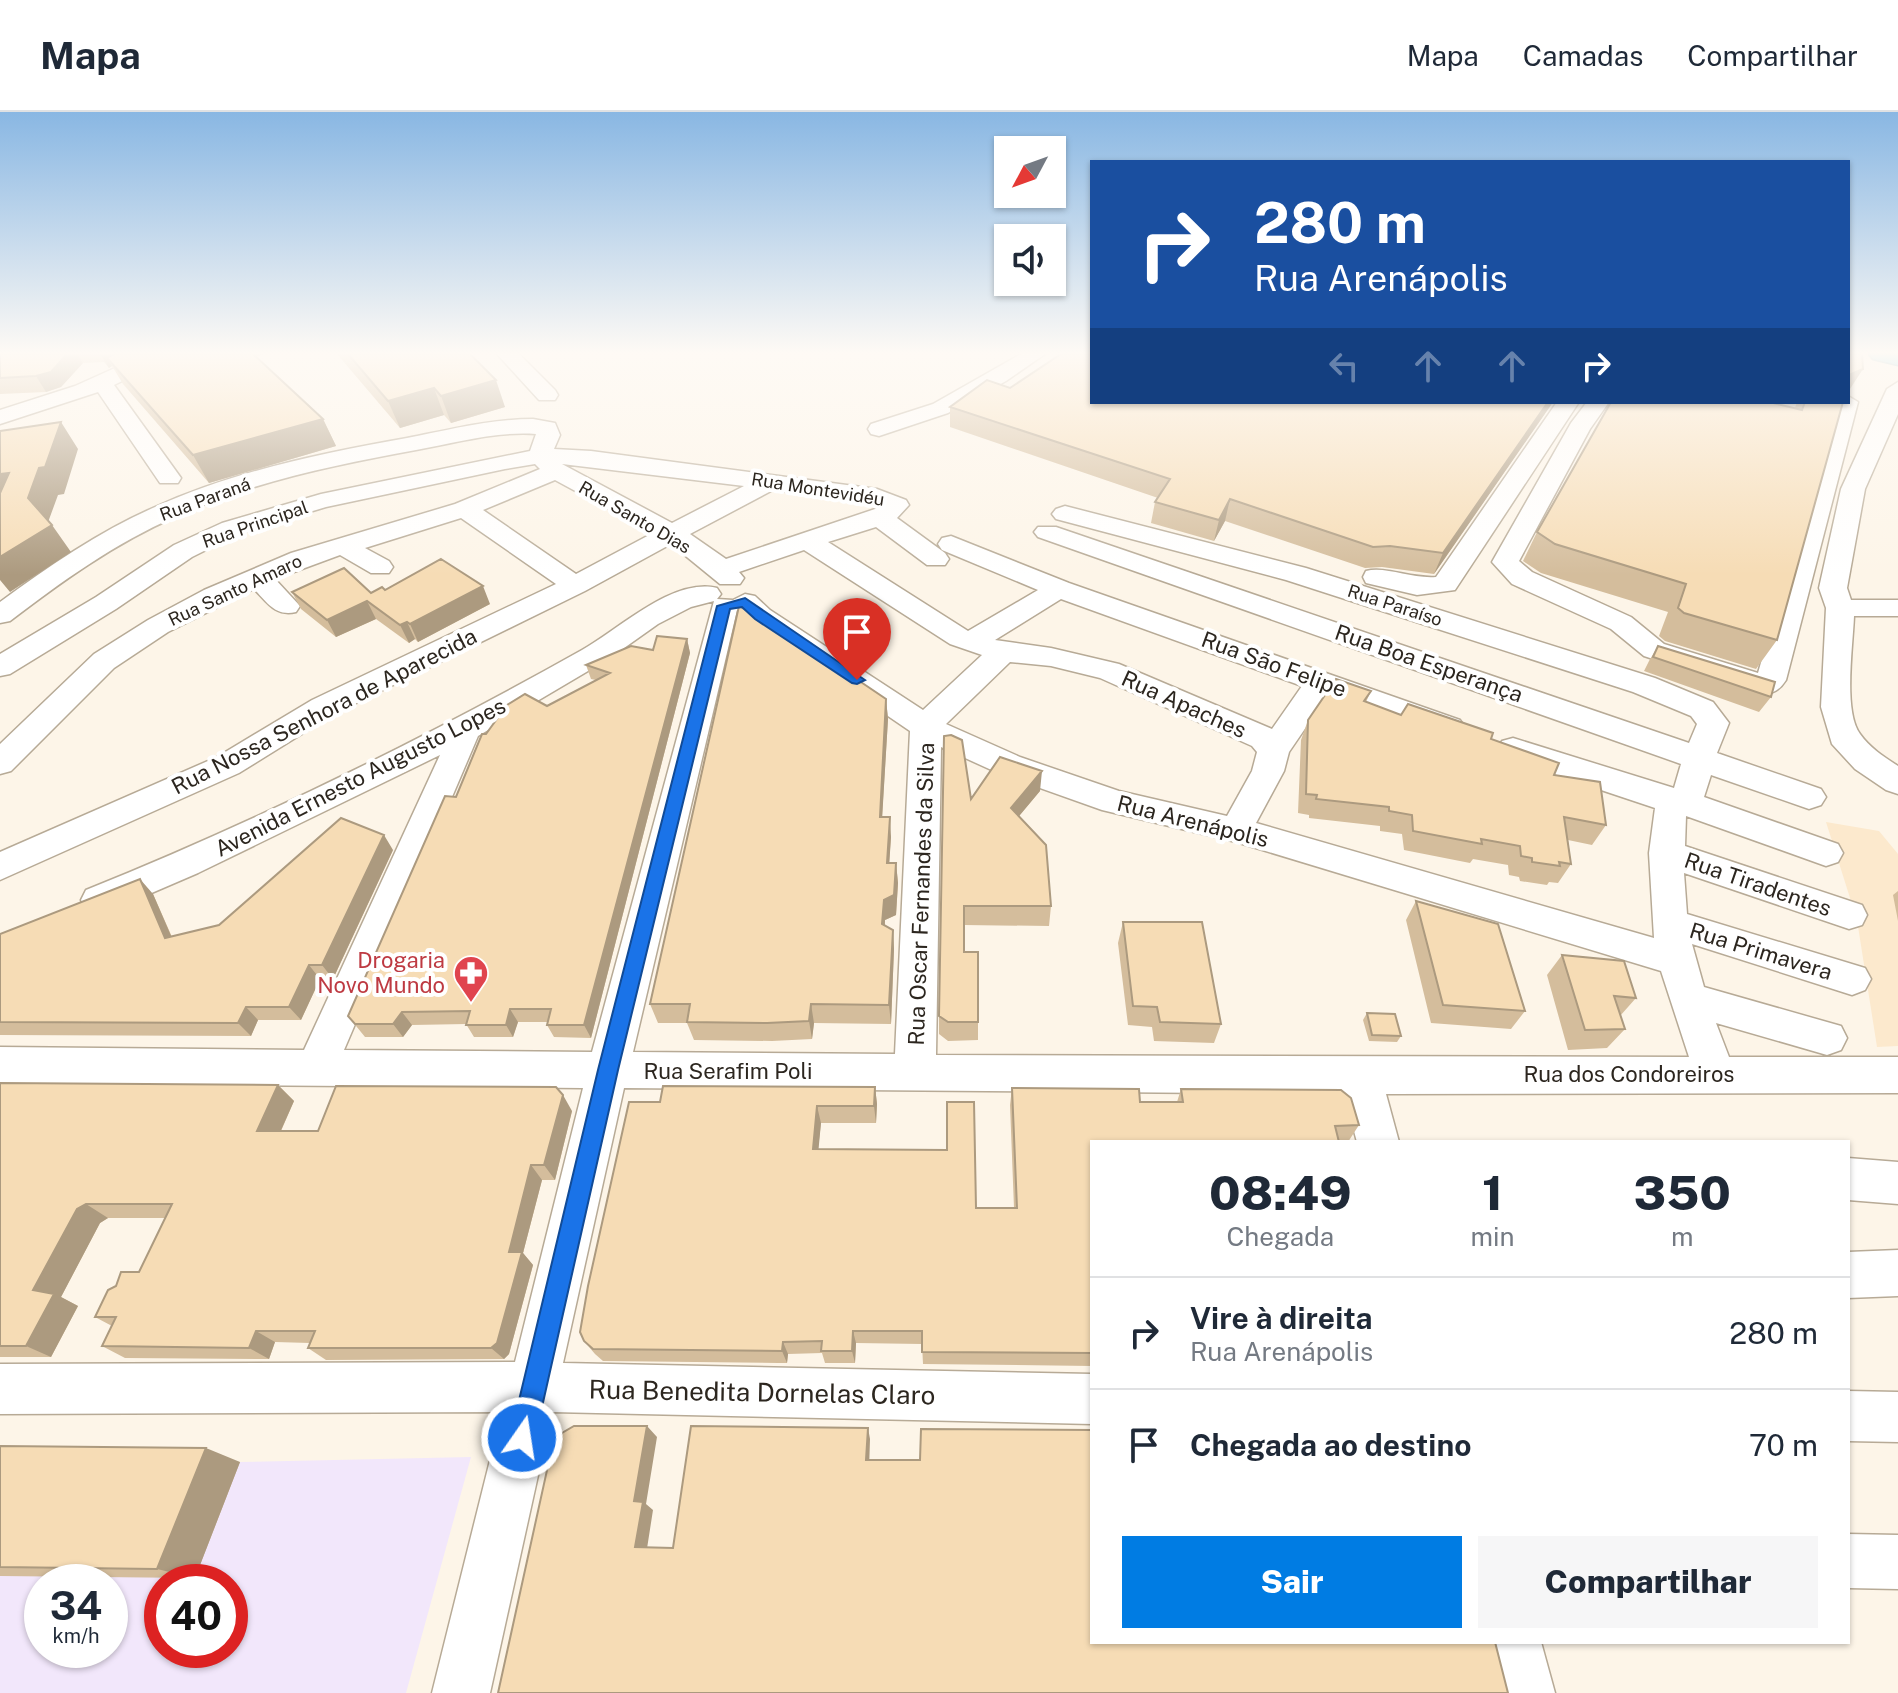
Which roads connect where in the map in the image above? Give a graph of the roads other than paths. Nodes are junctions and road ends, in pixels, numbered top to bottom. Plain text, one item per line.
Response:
1 (134, 428) edge
2 (885, 428) edge
3 (1551, 428) edge
4 (1580, 428) edge
5 (1840, 428) edge
6 (1881, 428) edge
7 (879, 429) dead end
8 (548, 463) junction
9 (169, 478) dead end
10 (771, 481) junction
11 (464, 509) junction
12 (886, 514) junction
13 (1056, 523) joint
14 (672, 536) junction
15 (809, 542) junction
16 (341, 545) junction
17 (1308, 561) dead end
18 (380, 567) dead end
19 (257, 576) junction
20 (575, 585) junction
21 (1059, 589) junction
22 (726, 590) junction
23 (286, 606) dead end
24 (1840, 608) junction
25 (1898, 608) edge
26 (0, 615) edge
27 (1481, 632) junction
28 (970, 642) junction
29 (1003, 652) junction
30 (6, 656) edge
31 (1456, 673) junction
32 (1319, 680) junction
33 (1434, 722) junction
34 (926, 727) junction
35 (464, 730) junction
36 (1273, 751) junction
37 (1699, 757) junction
38 (0, 763) edge
39 (1897, 780) edge
40 (1809, 797) dead end
41 (1681, 802) junction
42 (1236, 830) junction
43 (1666, 853) junction
44 (1826, 853) dead end
45 (6, 854) edge
46 (66, 912) edge
47 (1849, 915) dead end
48 (1670, 923) junction
49 (1676, 960) junction
50 (1852, 979) dead end
51 (1689, 999) junction
52 (1827, 1038) dead end
53 (0, 1065) edge
54 (316, 1068) junction
55 (608, 1070) junction
56 (915, 1072) junction
57 (1714, 1073) junction
58 (1898, 1075) edge
59 (1360, 1076) junction
60 (1377, 1140) edge
61 (1850, 1179) edge
62 (1898, 1183) edge
63 (1898, 1273) edge
64 (1850, 1275) edge
65 (535, 1387) junction
66 (0, 1389) edge
67 (1090, 1399) edge
68 (1850, 1416) edge
69 (1898, 1417) edge
70 (1850, 1561) edge
71 (1898, 1562) edge
72 (1514, 1644) edge
73 (461, 1693) edge
74 (1526, 1693) edge

1 - 9 street
2 - 7 street
3 - 17 street
4 - 5 street
6 - 24 street
8 - 10 street, Rua Montevidéu
8 - 11 street, Rua Santo Amaro
8 - 14 street, Rua Santo Dias
8 - 26 street, Rua Paraná
8 - 30 street, Rua Principal
10 - 12 street, Rua Montevidéu
10 - 14 street, Rua Nossa Senhora de Aparecida
11 - 16 street, Rua Santo Amaro
11 - 20 street
12 - 15 street, Avenida Ernesto Augusto Lopes
12 - 21 street, Rua São Felipe
13 - 27 street, Rua Paraíso
13 - 31 street, Rua Boa Esperança
14 - 20 street, Rua Nossa Senhora de Aparecida
14 - 22 street, Rua Santo Dias
15 - 22 street, Avenida Ernesto Augusto Lopes
15 - 28 street, Rua Apaches
16 - 18 street
16 - 19 street, Rua Santo Amaro
19 - 23 street
19 - 38 street, Rua Santo Amaro
20 - 45 street, Rua Nossa Senhora de Aparecida
21 - 28 street
21 - 32 street, Rua São Felipe
22 - 34 street, Rua Arenápolis
22 - 35 street, Avenida Ernesto Augusto Lopes
22 - 55 street
24 - 25 street
24 - 39 street
27 - 31 street
27 - 37 street, Rua Paraíso
28 - 29 street, Rua Apaches
29 - 34 street, Rua Oscar Fernandes da Silva
29 - 36 street, Rua Apaches
31 - 33 street
31 - 37 street, Rua Boa Esperança
32 - 33 street, Rua São Felipe
32 - 36 street
33 - 41 street, Rua São Felipe
34 - 42 street, Rua Arenápolis
34 - 56 street, Rua Oscar Fernandes da Silva
35 - 46 street, Avenida Ernesto Augusto Lopes
35 - 54 street
36 - 42 street
37 - 40 street, Rua Boa Esperança
37 - 41 street
41 - 43 street
41 - 44 street, Rua São Felipe
42 - 49 street, Rua Arenápolis
43 - 47 street, Rua Tiradentes
43 - 48 street
48 - 49 street
48 - 50 street, Rua Primavera
49 - 51 street
51 - 52 street
51 - 57 street
53 - 54 street, Rua Serafim Poli
54 - 55 street, Rua Serafim Poli
55 - 56 street, Rua Serafim Poli
55 - 65 street
56 - 59 street, Rua Serafim Poli
57 - 58 street, Rua dos Condoreiros
57 - 59 street, Rua dos Condoreiros
59 - 60 street
61 - 62 street
63 - 64 street
65 - 66 street, Rua Benedita Dornelas Claro
65 - 67 street, Rua Benedita Dornelas Claro
65 - 73 street
68 - 69 street
70 - 71 street
72 - 74 street

